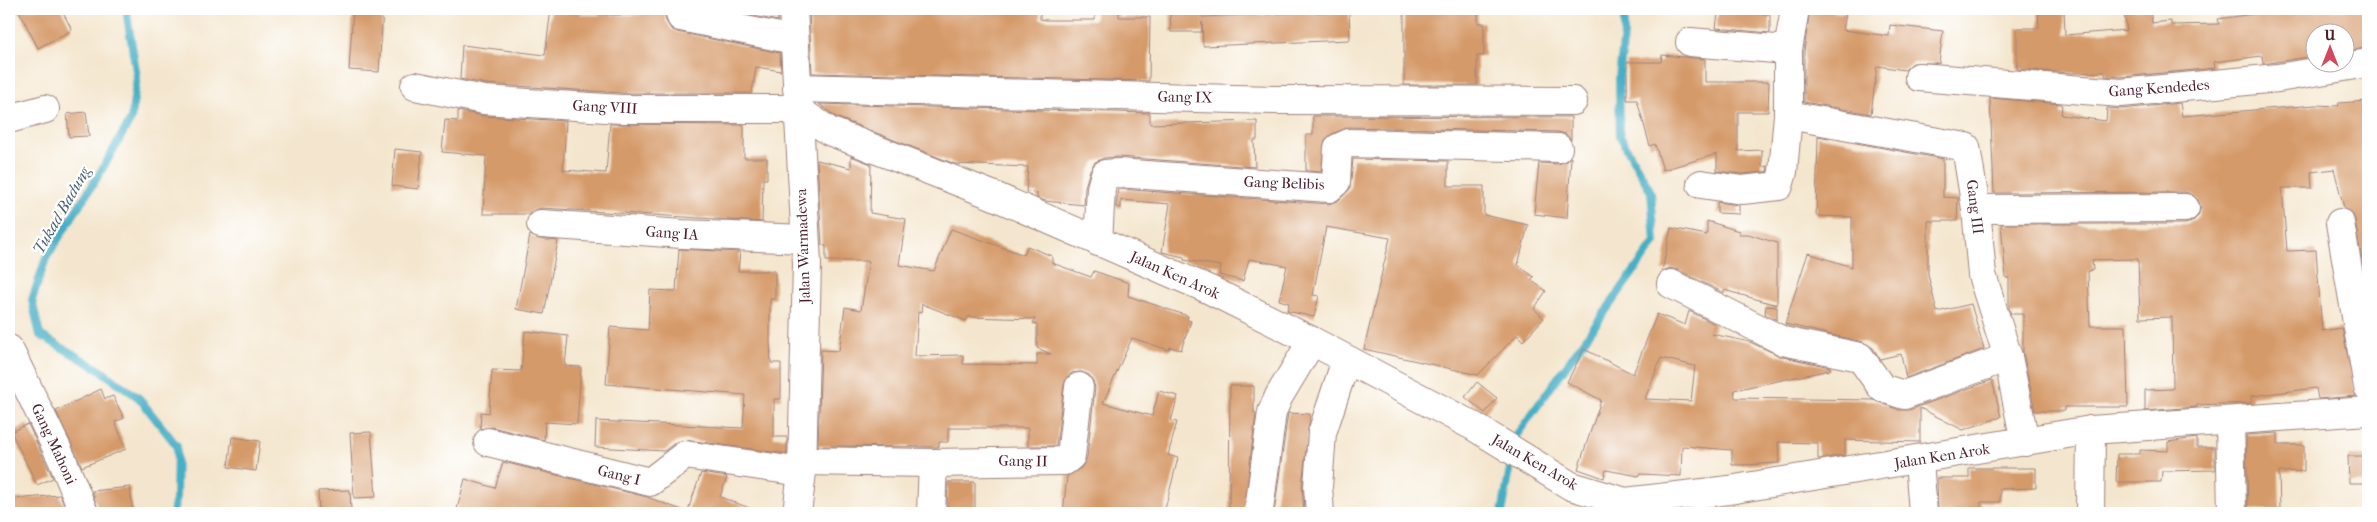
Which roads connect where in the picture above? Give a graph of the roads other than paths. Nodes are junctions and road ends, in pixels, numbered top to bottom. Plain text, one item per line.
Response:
1 (679, 9) edge
2 (793, 9) edge
3 (1795, 9) edge
4 (794, 40) junction
5 (1690, 42) dead end
6 (1788, 50) junction
7 (2368, 63) edge
8 (1919, 77) dead end
9 (415, 86) dead end
10 (797, 99) junction
11 (1573, 101) dead end
12 (45, 109) dead end
13 (1788, 115) junction
14 (9, 119) edge
15 (1558, 148) dead end
16 (1701, 184) dead end
17 (2185, 208) dead end
18 (1976, 209) junction
19 (2340, 222) dead end
20 (541, 224) dead end
21 (804, 240) junction
22 (1098, 242) junction
23 (1671, 284) dead end
24 (1312, 340) junction
25 (9, 349) edge
26 (2008, 357) junction
27 (1346, 360) junction
28 (1079, 387) dead end
29 (2368, 387) edge
30 (2368, 411) edge
31 (2230, 421) junction
32 (2091, 430) junction
33 (488, 442) dead end
34 (2025, 442) junction
35 (1919, 460) junction
36 (933, 464) junction
37 (802, 466) junction
38 (1727, 502) edge
39 (1259, 510) dead end
40 (84, 513) edge
41 (797, 513) edge
42 (931, 513) edge
43 (1320, 513) edge
44 (1923, 513) edge
45 (2090, 513) edge
46 (2232, 513) edge

1 - 4 street
2 - 4 street, Jalan Warmadewa
3 - 6 street
4 - 10 street, Jalan Warmadewa
5 - 6 street
6 - 13 street
7 - 8 street, Gang Kendedes
9 - 10 street, Gang VIII
10 - 11 street, Gang IX
10 - 21 street, Jalan Warmadewa
10 - 22 street, Jalan Ken Arok
12 - 14 street
13 - 16 street
13 - 18 street, Gang III
15 - 22 street, Gang Belibis
17 - 18 street
18 - 26 street, Gang III
19 - 29 street
20 - 21 street, Gang IA
21 - 37 street, Jalan Warmadewa
22 - 24 street, Jalan Ken Arok
23 - 26 street
24 - 27 street, Jalan Ken Arok
24 - 39 street
25 - 40 street, Gang Mahoni
26 - 34 street, Gang III
27 - 38 street, Jalan Ken Arok
27 - 43 street
28 - 36 street, Gang II
30 - 31 street, Jalan Ken Arok
31 - 32 street, Jalan Ken Arok
31 - 46 street
32 - 34 street, Jalan Ken Arok
32 - 45 street
33 - 37 street, Gang I
34 - 35 street, Jalan Ken Arok
35 - 38 street, Jalan Ken Arok
35 - 44 street
36 - 37 street, Gang II
36 - 42 street
37 - 41 street, Jalan Warmadewa

